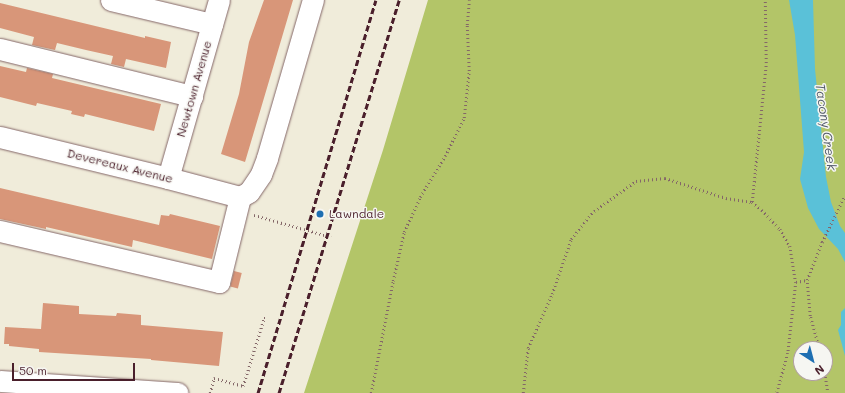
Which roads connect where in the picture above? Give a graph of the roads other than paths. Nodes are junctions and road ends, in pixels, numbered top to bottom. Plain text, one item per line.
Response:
1 (111, 0) edge
2 (219, 0) edge
3 (313, 0) edge
4 (212, 24) junction
5 (0, 49) edge
6 (192, 96) junction
7 (0, 137) edge
8 (168, 178) junction
9 (240, 197) junction
10 (0, 231) edge
11 (0, 382) edge
12 (178, 393) edge

1 - 4 street
2 - 4 street, Newtown Avenue
3 - 9 street
4 - 6 street, Newtown Avenue
5 - 6 street
6 - 8 street, Newtown Avenue
7 - 8 street, Devereaux Avenue
8 - 9 street, Devereaux Avenue
9 - 10 street
11 - 12 street

